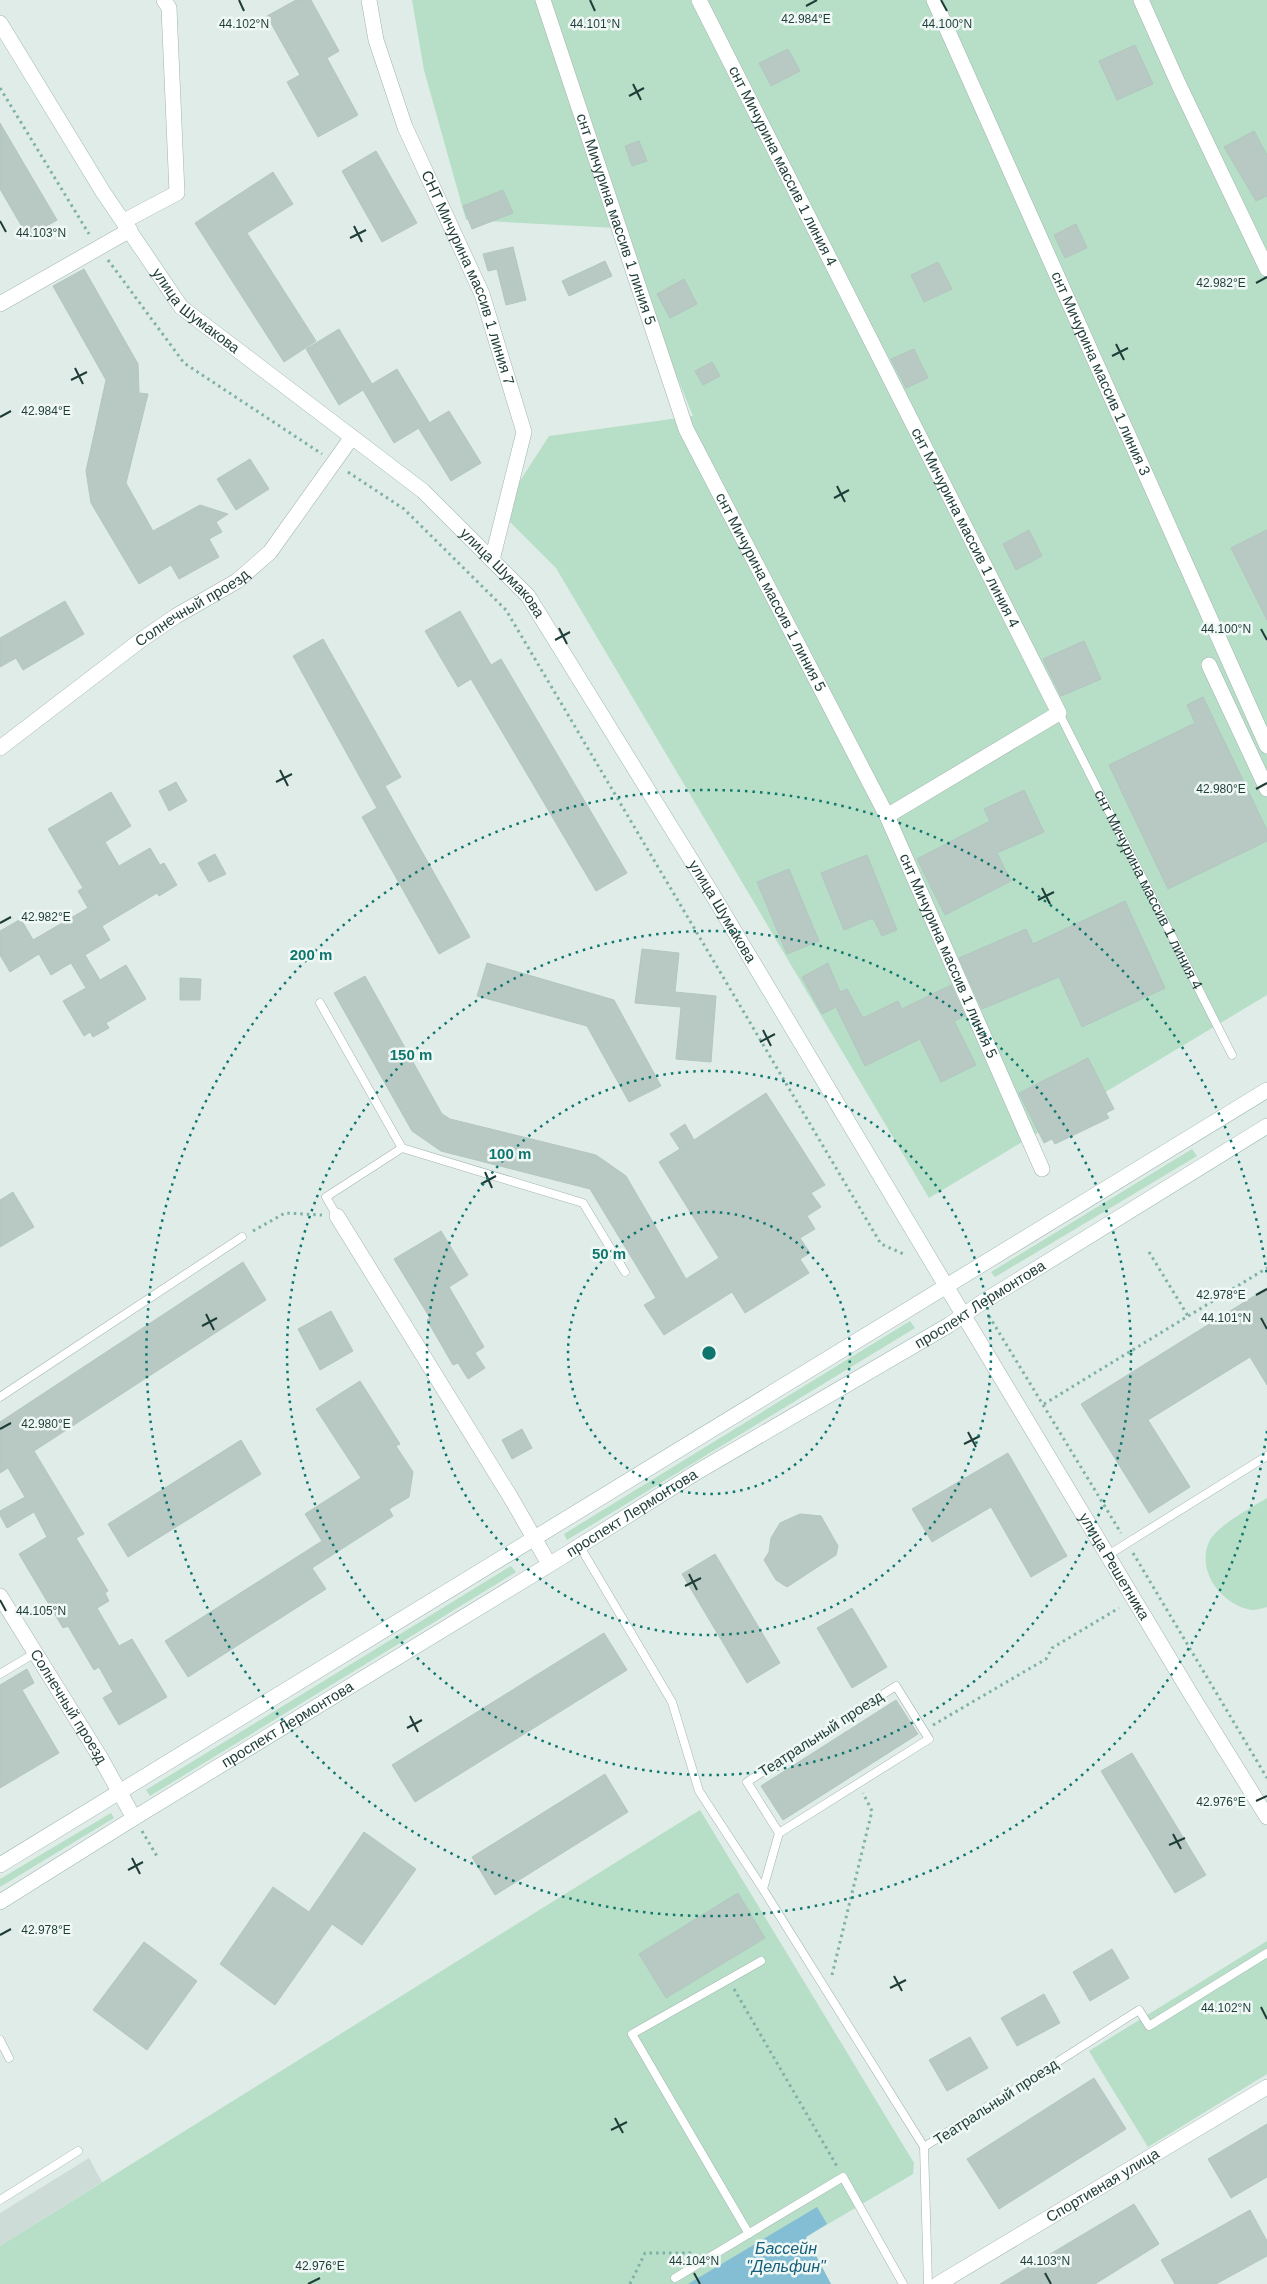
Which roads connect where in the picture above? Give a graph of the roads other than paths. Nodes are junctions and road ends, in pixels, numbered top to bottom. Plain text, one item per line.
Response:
1 (164, 0) edge
2 (369, 0) edge
3 (543, 0) edge
4 (699, 0) edge
5 (934, 0) edge
6 (1141, 0) edge
7 (0, 22) edge
8 (127, 226) junction
9 (1267, 270) edge
10 (0, 304) edge
11 (352, 437) junction
12 (492, 560) junction
13 (1209, 665) dead end
14 (1059, 713) junction
15 (1267, 746) edge
16 (0, 748) edge
17 (1267, 789) edge
18 (887, 816) junction
19 (320, 1003) dead end
20 (1232, 1055) dead end
21 (1267, 1090) edge
22 (1267, 1126) edge
23 (402, 1148) junction
24 (1042, 1169) dead end
25 (337, 1216) joint
26 (242, 1237) road end
27 (624, 1272) dead end
28 (945, 1286) junction
29 (964, 1316) junction
30 (0, 1397) edge
31 (1267, 1456) edge
32 (534, 1537) junction
33 (579, 1545) junction
34 (1108, 1555) junction
35 (549, 1564) junction
36 (0, 1596) edge
37 (35, 1653) junction
38 (0, 1674) edge
39 (119, 1791) junction
40 (1267, 1816) edge
41 (134, 1818) junction
42 (779, 1834) junction
43 (0, 1865) edge
44 (762, 1889) junction
45 (0, 1902) edge
46 (1267, 1953) edge
47 (761, 1961) dead end
48 (0, 2040) edge
49 (9, 2058) dead end
50 (1267, 2087) edge
51 (924, 2147) junction
52 (78, 2151) dead end
53 (0, 2200) edge
54 (749, 2234) junction
55 (675, 2278) dead end
56 (903, 2284) edge
57 (928, 2284) edge
58 (938, 2284) edge

1 - 8 street
2 - 12 street, СНТ Мичурина массив 1 линия 7
3 - 18 street, снт Мичурина массив 1 линия 5
4 - 14 street, снт Мичурина массив 1 линия 4
5 - 15 street, снт Мичурина массив 1 линия 3
6 - 9 street
7 - 8 street, улица Шумакова
8 - 10 street
8 - 11 street, улица Шумакова
11 - 12 street, улица Шумакова
11 - 16 street, Солнечный проезд
12 - 28 street, улица Шумакова
13 - 17 street
14 - 18 street
14 - 20 lane, снт Мичурина массив 1 линия 4
18 - 24 street, снт Мичурина массив 1 линия 5
19 - 23 lane
21 - 28 street, проспект Лермонтова
22 - 29 street, проспект Лермонтова
23 - 25 lane
23 - 27 lane
25 - 32 street
26 - 30 lane
28 - 29 street, улица Шумакова
28 - 32 street, проспект Лермонтова
29 - 33 street, проспект Лермонтова
29 - 34 street, улица Решетника
31 - 34 lane
32 - 35 street
32 - 39 street, проспект Лермонтова
33 - 35 street, проспект Лермонтова
33 - 44 lane, Театральный проезд
34 - 40 street, улица Решетника
35 - 41 street, проспект Лермонтова
36 - 37 street, Солнечный проезд
37 - 38 lane
37 - 39 street, Солнечный проезд
39 - 41 street, Солнечный проезд
39 - 43 street, проспект Лермонтова
41 - 45 street, проспект Лермонтова
42 - 42 lane, Театральный проезд
42 - 44 lane
44 - 51 lane, Театральный проезд
46 - 51 lane, Театральный проезд
47 - 54 lane
48 - 49 lane
50 - 58 street, Спортивная улица
51 - 57 lane
52 - 53 lane
54 - 55 lane
54 - 56 lane

